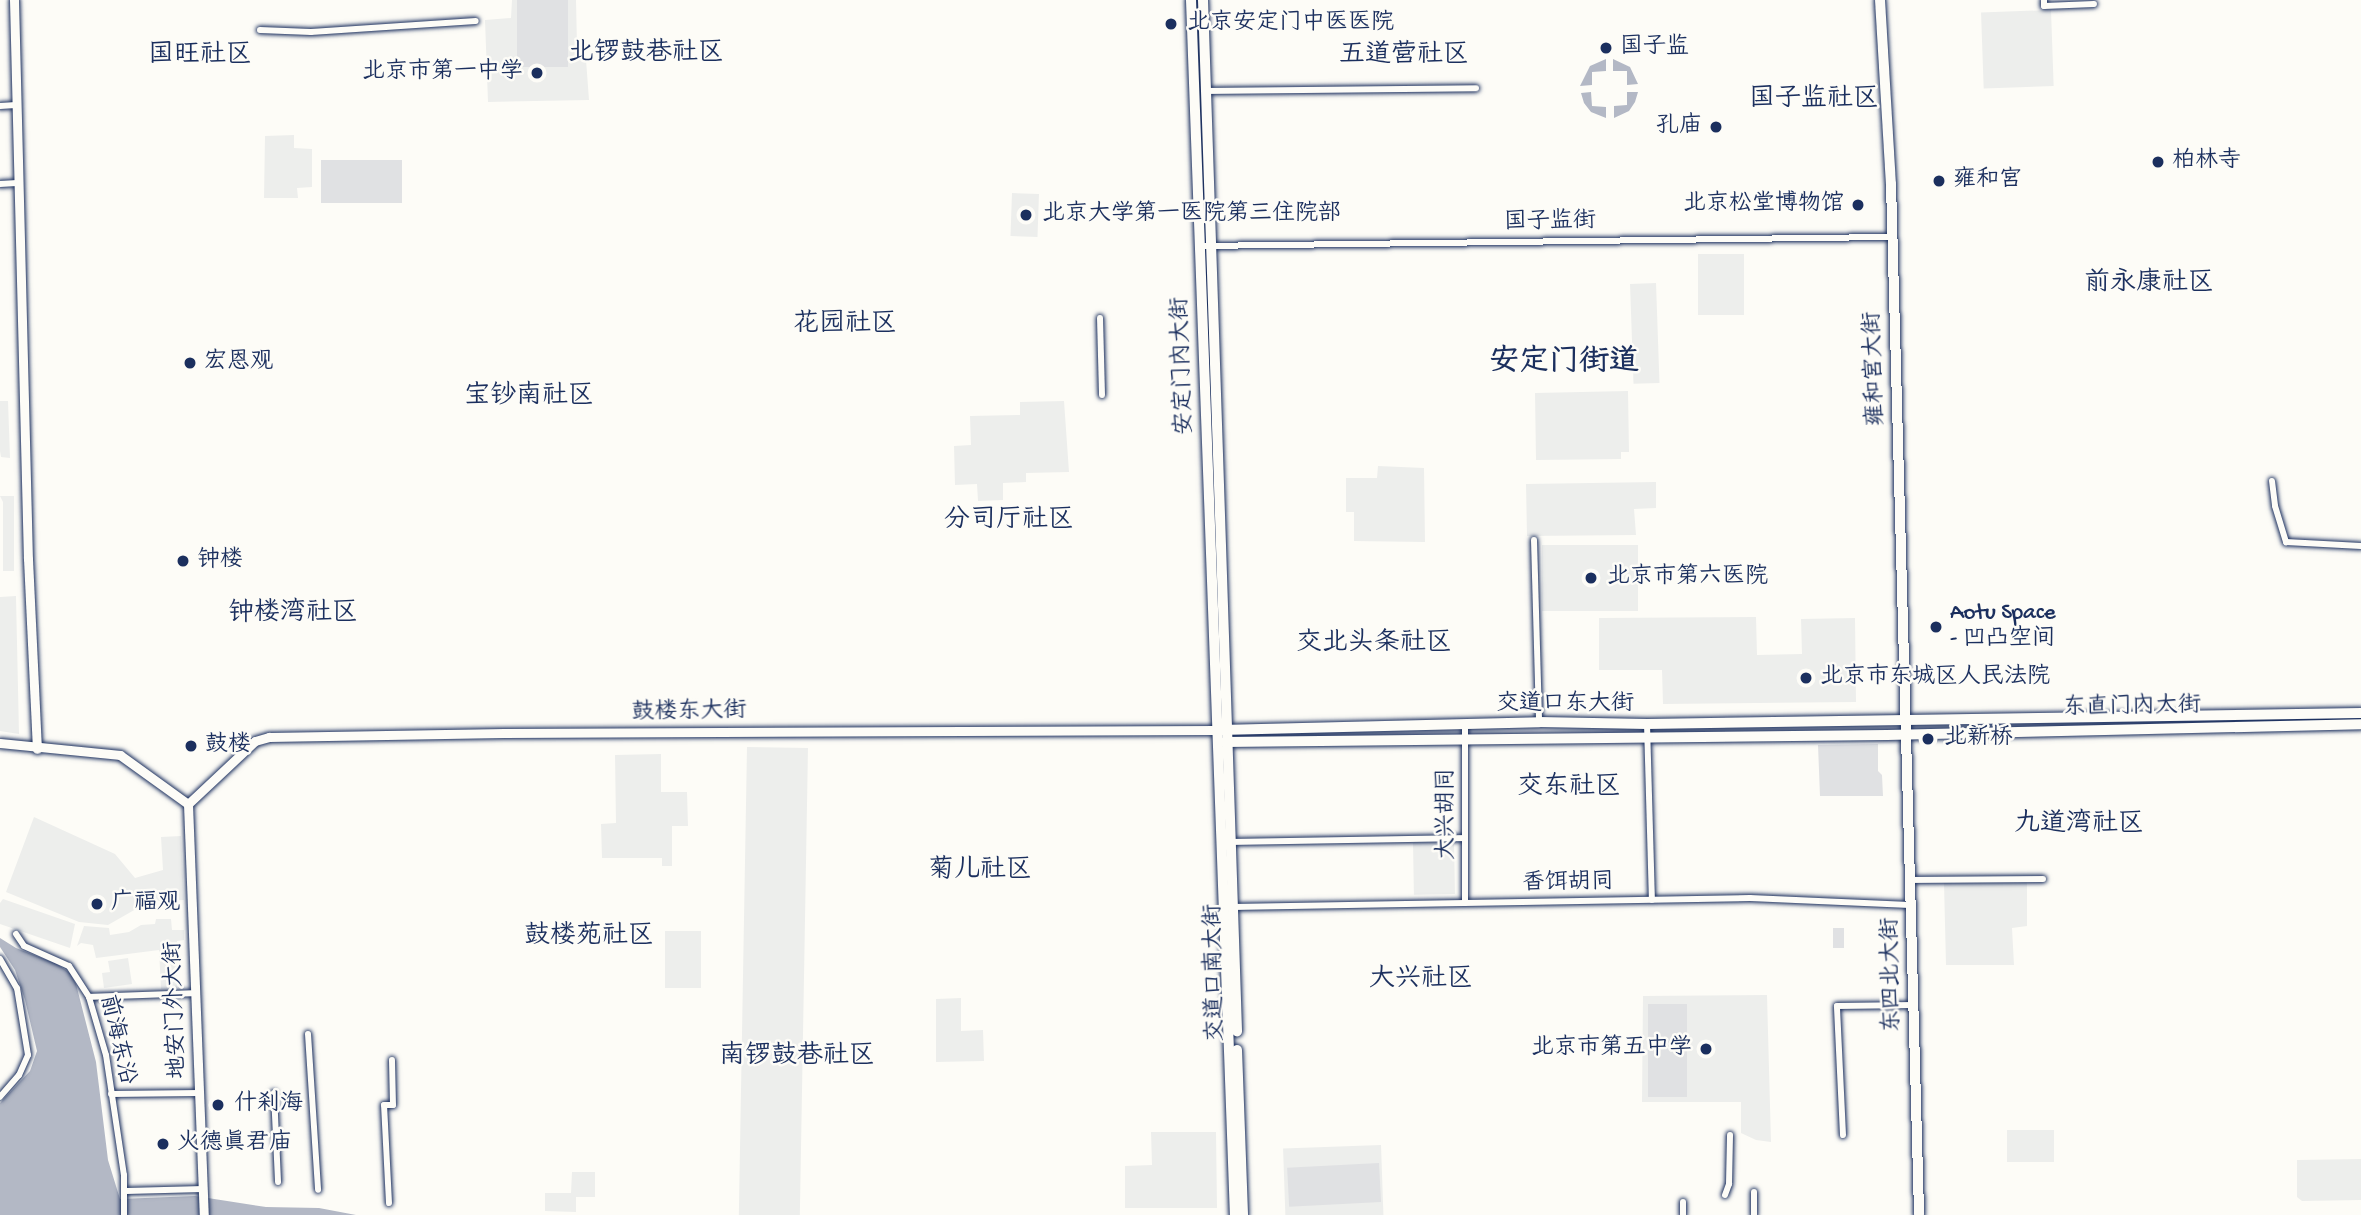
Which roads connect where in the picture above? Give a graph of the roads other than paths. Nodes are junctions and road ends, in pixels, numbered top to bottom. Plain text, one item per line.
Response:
1 (14, 0) edge
2 (1191, 0) edge
3 (1203, 0) edge
4 (1881, 0) edge
5 (1888, 0) edge
6 (2044, 0) edge
7 (2094, 4) dead end
8 (1883, 17) junction
9 (476, 21) dead end
10 (260, 30) dead end
11 (1476, 88) dead end
12 (1206, 91) junction
13 (16, 105) junction
14 (0, 106) edge
15 (17, 183) junction
16 (0, 184) edge
17 (1891, 237) junction
18 (1205, 246) junction
19 (1100, 317) dead end
20 (1102, 395) dead end
21 (2272, 481) dead end
22 (1534, 540) dead end
23 (2361, 546) edge
24 (2361, 713) edge
25 (1905, 720) junction
26 (1539, 722) junction
27 (1647, 724) junction
28 (2361, 724) edge
29 (1465, 726) junction
30 (1220, 730) junction
31 (1905, 733) junction
32 (1647, 738) junction
33 (1465, 741) junction
34 (1225, 742) junction
35 (0, 743) edge
36 (37, 749) junction
37 (188, 804) junction
38 (1465, 838) junction
39 (1232, 842) junction
40 (2043, 879) dead end
41 (1909, 880) junction
42 (1652, 900) junction
43 (1465, 903) junction
44 (1910, 905) junction
45 (1230, 907) junction
46 (16, 934) dead end
47 (0, 959) edge
48 (196, 993) junction
49 (89, 997) junction
50 (1913, 1005) junction
51 (308, 1034) dead end
52 (392, 1060) dead end
53 (199, 1093) junction
54 (274, 1093) dead end
55 (111, 1094) junction
56 (0, 1097) edge
57 (1730, 1135) dead end
58 (1843, 1135) dead end
59 (278, 1182) dead end
60 (203, 1189) junction
61 (318, 1190) dead end
62 (126, 1191) junction
63 (1754, 1192) dead end
64 (1725, 1195) dead end
65 (1683, 1202) dead end
66 (389, 1203) dead end
67 (124, 1215) edge
68 (204, 1215) edge
69 (1235, 1215) edge
70 (1244, 1215) edge
71 (1683, 1215) edge
72 (1754, 1215) edge
73 (1919, 1215) edge

1 - 13 main road
2 - 18 main road, 安定门内大街
3 - 12 main road, 安定门内大街
4 - 8 main road, 雍和宫大街
5 - 8 main road, 雍和宫大街
6 - 7 street
8 - 17 main road, 雍和宫大街
9 - 10 street
11 - 12 street
12 - 18 main road, 安定门内大街
13 - 14 street
13 - 15 main road
15 - 16 street
15 - 36 main road
17 - 18 street, 国子监街
17 - 25 main road, 雍和宫大街
18 - 30 main road, 安定门内大街
19 - 20 street
21 - 23 street
22 - 26 street
24 - 25 main road, 东直门内大街
25 - 27 main road, 交道口东大街
25 - 31 main road, 雍和宫大街
26 - 27 main road, 交道口东大街
26 - 29 main road, 交道口东大街
27 - 32 street
28 - 31 main road, 东直门内大街
29 - 30 main road, 交道口东大街
29 - 33 street, 大兴胡同
30 - 34 main road, 交道口南大街
30 - 37 main road, 鼓楼东大街
30 - 45 main road, 交道口南大街
31 - 32 main road, 交道口东大街
31 - 41 main road, 东四北大街
32 - 33 main road, 交道口东大街
32 - 42 street
33 - 34 main road, 交道口东大街
33 - 38 street, 大兴胡同
34 - 39 main road, 交道口南大街
35 - 36 main road
36 - 37 main road
37 - 48 main road, 地安门外大街
38 - 39 street
38 - 43 street, 大兴胡同
39 - 45 main road, 交道口南大街
40 - 41 street
41 - 44 main road, 东四北大街
42 - 43 street, 香饵胡同
42 - 44 street, 香饵胡同
43 - 45 street, 香饵胡同
44 - 50 main road, 东四北大街
45 - 69 main road, 交道口南大街
45 - 70 main road, 交道口南大街
46 - 49 street, 前海东沿
47 - 56 street
48 - 49 street
48 - 53 main road, 地安门外大街
49 - 55 street, 前海东沿
50 - 58 street
50 - 73 main road, 东四北大街
51 - 61 street
52 - 66 street
53 - 55 street
53 - 60 main road, 地安门外大街
54 - 59 street
55 - 62 street, 前海东沿
57 - 64 street
60 - 62 street
60 - 68 main road, 地安门外大街
62 - 67 street, 前海东沿
63 - 72 street
65 - 71 street

